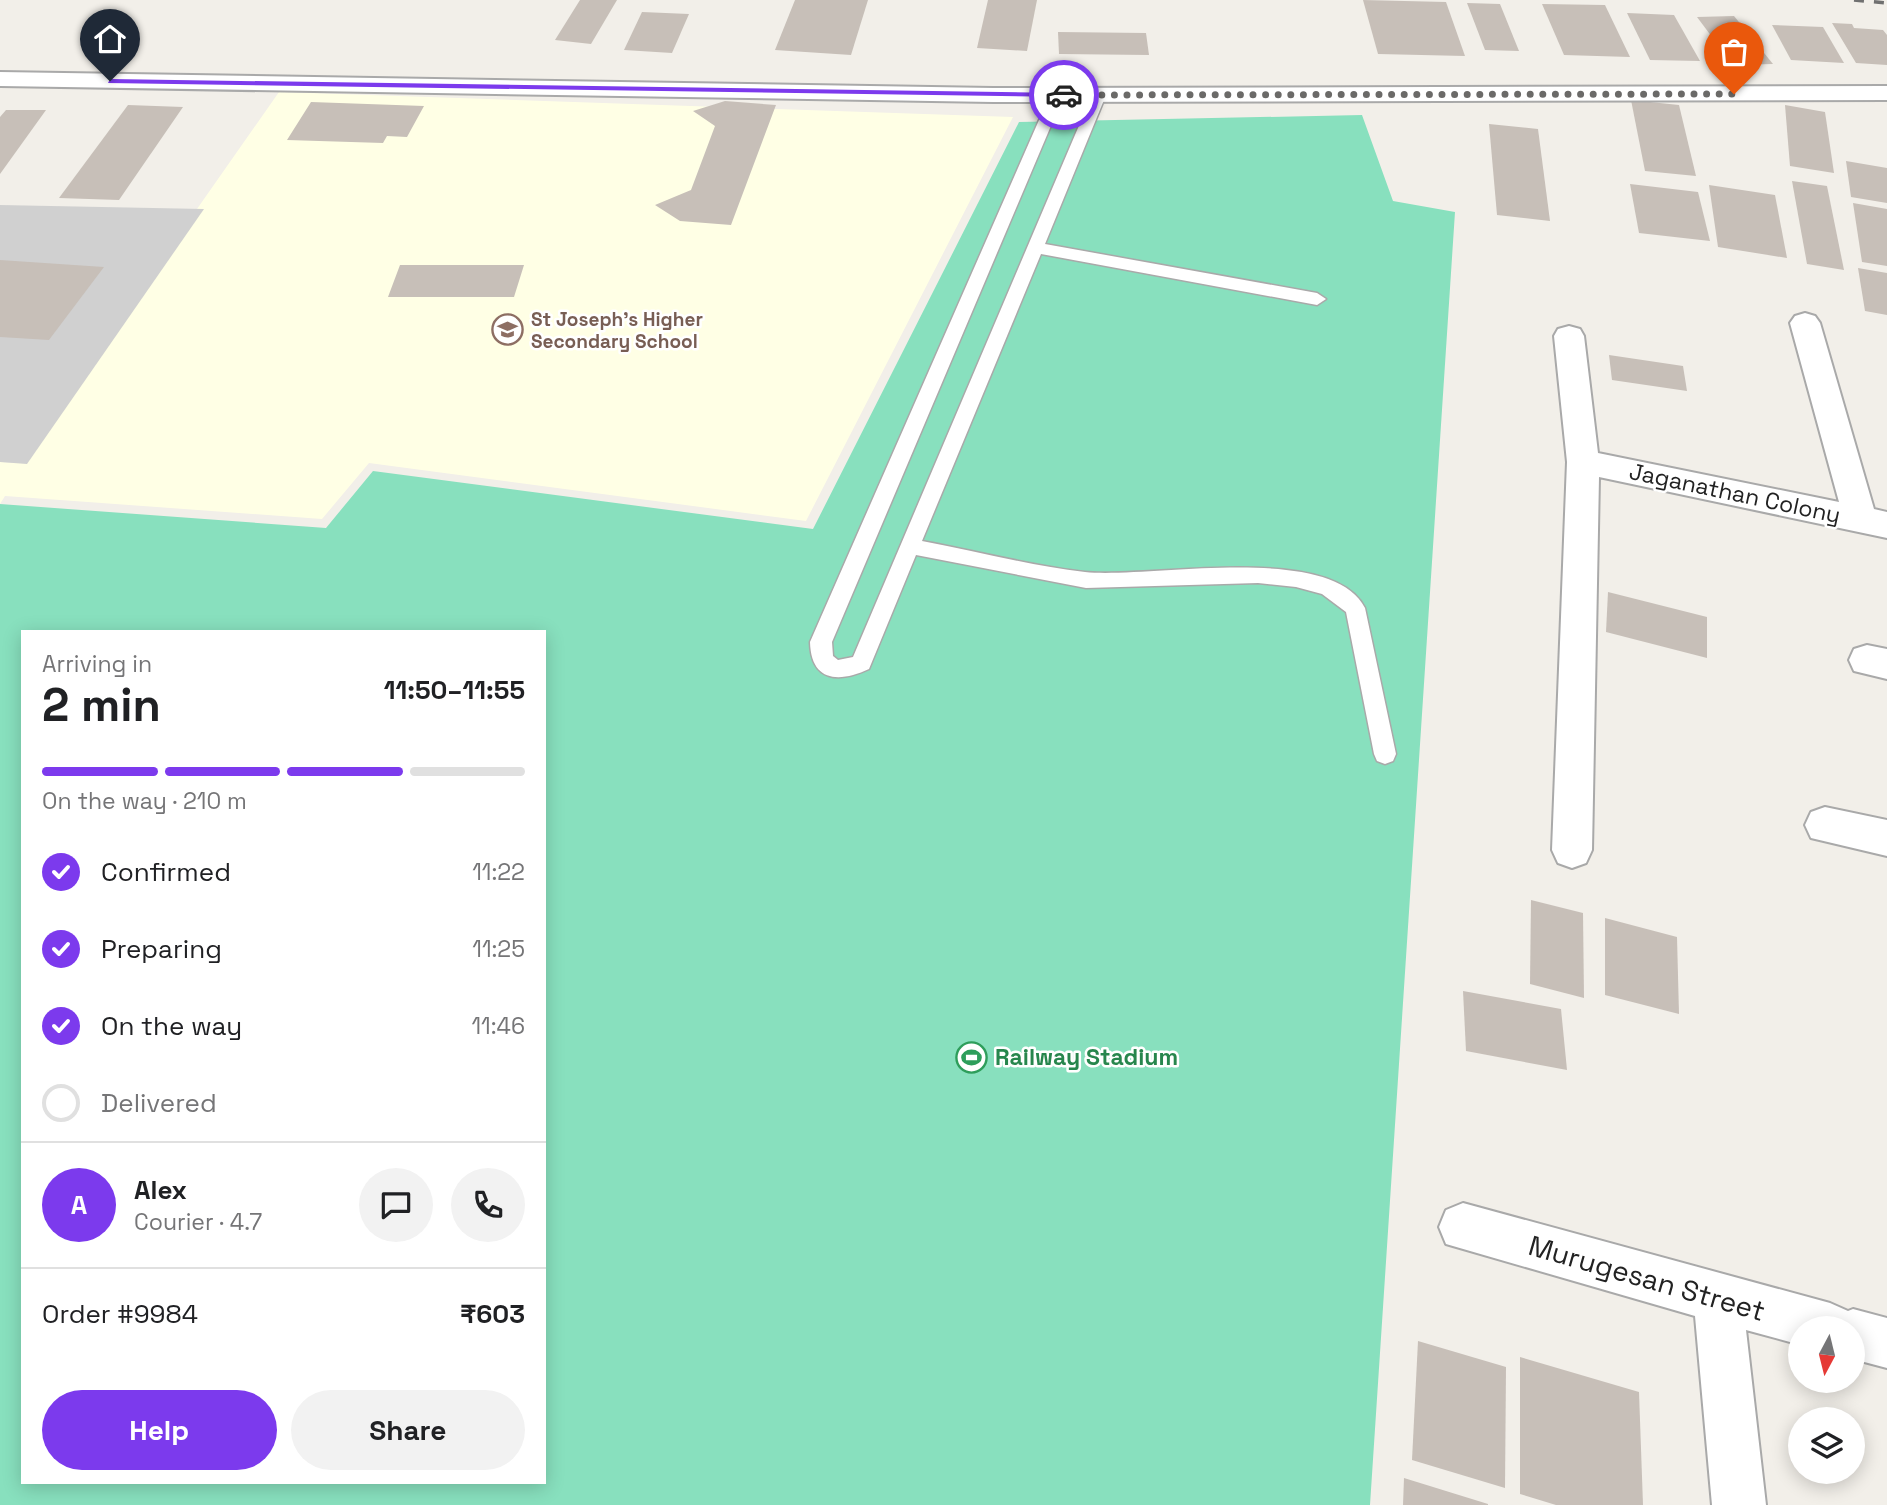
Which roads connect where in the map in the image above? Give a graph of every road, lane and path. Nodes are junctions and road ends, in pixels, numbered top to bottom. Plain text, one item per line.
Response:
1 (0, 79) edge
2 (1887, 93) edge
3 (1057, 95) junction
4 (1099, 95) junction
5 (1035, 248) junction
6 (1317, 299) dead end
7 (1805, 323) dead end
8 (1569, 336) dead end
9 (1583, 462) junction
10 (1873, 522) edge
11 (910, 546) junction
12 (1385, 754) dead end
13 (1825, 825) dead end
14 (1887, 838) edge
15 (1572, 850) dead end
16 (1463, 1227) dead end
17 (1718, 1299) junction
18 (1788, 1317) edge
19 (1866, 1337) edge
20 (1887, 1343) edge
21 (1739, 1505) edge

1 - 3 street
2 - 4 street
3 - 4 street
3 - 11 lane
4 - 5 lane
5 - 6 lane
5 - 11 lane
7 - 10 street
8 - 9 street
9 - 10 street, Jaganathan Colony
9 - 15 street
11 - 12 lane
13 - 14 street
16 - 17 street, Murugesan Street
17 - 18 street, Murugesan Street
17 - 21 street
19 - 20 street

